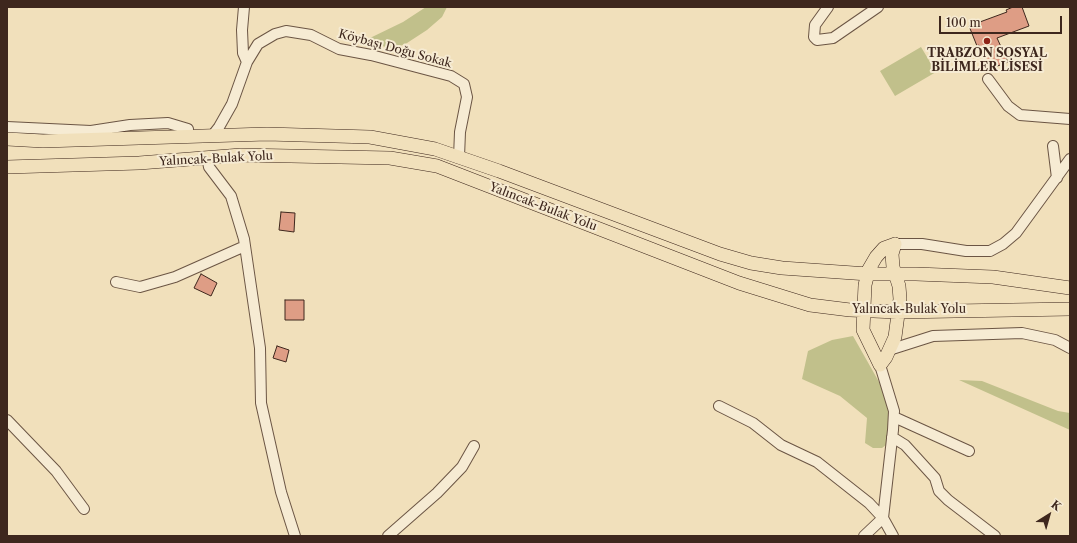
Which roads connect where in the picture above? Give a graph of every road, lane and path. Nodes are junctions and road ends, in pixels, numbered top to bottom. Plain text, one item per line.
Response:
1 (244, 7) edge
2 (828, 7) edge
3 (878, 7) edge
4 (247, 62) junction
5 (988, 79) dead end
6 (1070, 119) edge
7 (7, 127) edge
8 (188, 129) dead end
9 (212, 136) junction
10 (7, 139) edge
11 (1053, 146) dead end
12 (207, 157) junction
13 (459, 157) junction
14 (1070, 159) edge
15 (7, 167) edge
16 (1057, 178) junction
17 (895, 244) junction
18 (245, 246) junction
19 (868, 274) junction
20 (895, 274) junction
21 (116, 282) dead end
22 (1070, 288) edge
23 (1070, 308) edge
24 (865, 311) junction
25 (897, 312) junction
26 (1070, 348) edge
27 (889, 350) junction
28 (880, 365) junction
29 (719, 406) dead end
30 (894, 416) junction
31 (7, 420) edge
32 (892, 437) junction
33 (474, 446) dead end
34 (969, 451) dead end
35 (84, 509) dead end
36 (883, 518) junction
37 (295, 536) edge
38 (388, 536) edge
39 (864, 536) edge
40 (893, 536) edge
41 (995, 536) edge

1 - 4 street
2 - 3 street
4 - 9 street, Köybaşı Doğu Sokak
4 - 13 street, Köybaşı Doğu Sokak
5 - 6 street
7 - 8 street
9 - 10 main road, Yalıncak-Bulak Yolu
9 - 13 main road, Yalıncak-Bulak Yolu
11 - 16 street
12 - 15 main road, Yalıncak-Bulak Yolu
12 - 18 street
12 - 24 main road, Yalıncak-Bulak Yolu
13 - 19 main road, Yalıncak-Bulak Yolu
14 - 16 street
16 - 17 street
17 - 19 main road
17 - 20 main road
18 - 21 street
18 - 37 street
19 - 20 main road, Yalıncak-Bulak Yolu
19 - 24 main road
20 - 22 main road, Yalıncak-Bulak Yolu
20 - 25 main road
23 - 25 main road, Yalıncak-Bulak Yolu
24 - 25 main road, Yalıncak-Bulak Yolu
24 - 28 main road
25 - 27 main road
26 - 27 street
27 - 28 main road
28 - 30 street
29 - 36 street
30 - 32 street
30 - 34 street
31 - 35 street
32 - 36 street
32 - 41 street
33 - 38 street
36 - 39 street
36 - 40 street

